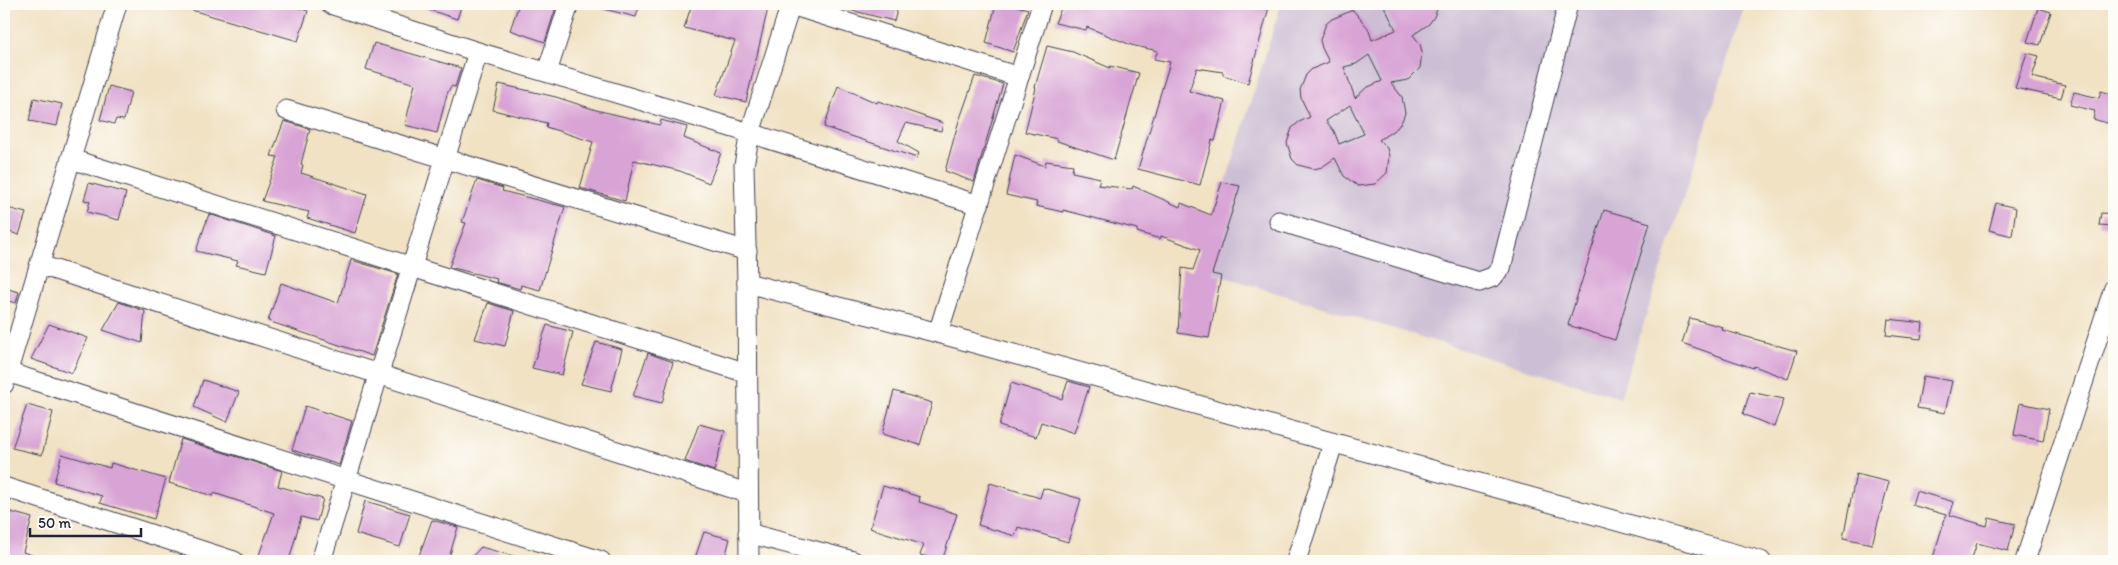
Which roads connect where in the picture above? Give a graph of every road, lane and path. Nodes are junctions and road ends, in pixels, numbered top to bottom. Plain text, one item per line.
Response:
1 (116, 4) edge
2 (330, 4) edge
3 (569, 4) edge
4 (790, 4) edge
5 (1042, 4) edge
6 (1568, 4) edge
7 (349, 7) edge
8 (478, 52) junction
9 (547, 72) junction
10 (1019, 77) junction
11 (286, 110) dead end
12 (750, 133) junction
13 (71, 159) junction
14 (445, 160) junction
15 (979, 205) junction
16 (1279, 222) dead end
17 (747, 251) junction
18 (40, 265) junction
19 (412, 268) junction
20 (747, 283) junction
21 (2114, 288) edge
22 (938, 334) junction
23 (6, 370) edge
24 (747, 373) junction
25 (380, 375) junction
26 (1333, 444) junction
27 (347, 480) junction
28 (4, 488) edge
29 (747, 493) junction
30 (748, 533) junction
31 (234, 561) edge
32 (321, 561) edge
33 (601, 561) edge
34 (749, 561) edge
35 (852, 561) edge
36 (1296, 561) edge
37 (1762, 561) edge
38 (2025, 561) edge

1 - 13 street
2 - 7 street
3 - 9 street
4 - 10 street
4 - 12 street
5 - 10 street
6 - 16 street
7 - 8 street
8 - 9 street
8 - 14 street
9 - 12 street
10 - 15 street
11 - 14 street
12 - 15 street
12 - 17 street
13 - 18 street
13 - 19 street
14 - 17 street
14 - 19 street
15 - 22 street
17 - 20 street
18 - 23 street
18 - 25 street
19 - 24 street
19 - 25 street
20 - 22 street
20 - 24 street
21 - 38 street
22 - 26 street
23 - 27 street
24 - 29 street
25 - 27 street
25 - 29 street
26 - 36 street
26 - 37 street
27 - 32 street
27 - 33 street
28 - 31 street
29 - 30 street
30 - 34 street
30 - 35 street

